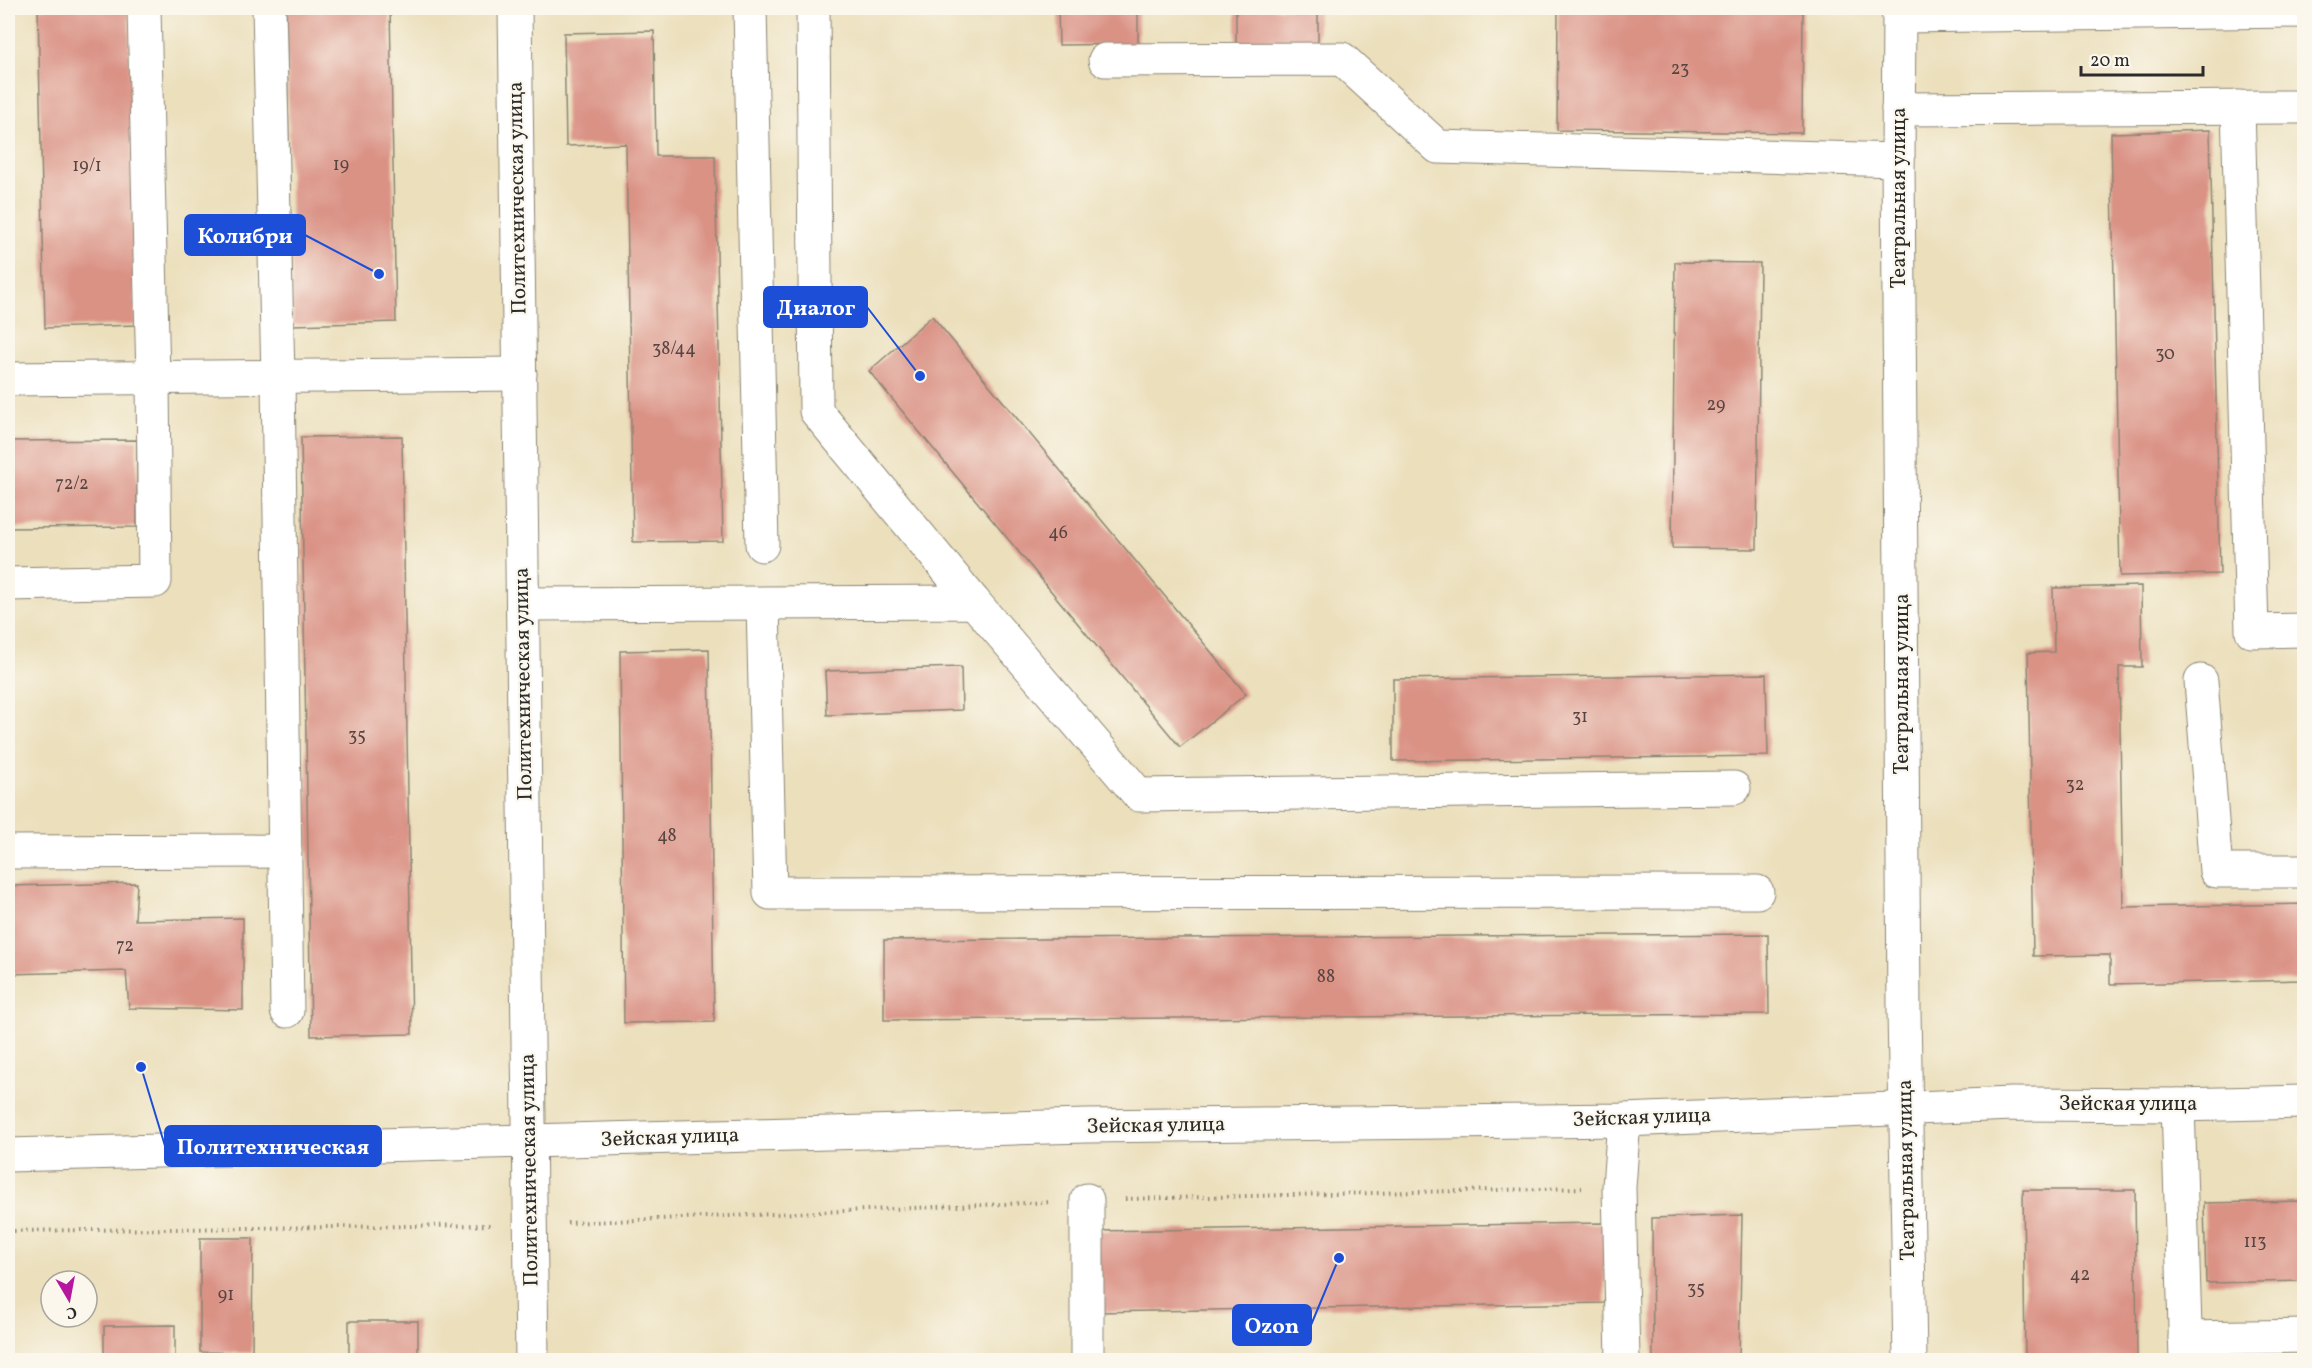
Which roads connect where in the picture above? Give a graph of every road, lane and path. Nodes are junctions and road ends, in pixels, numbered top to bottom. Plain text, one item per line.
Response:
1 (144, 8) edge
2 (269, 8) edge
3 (515, 8) edge
4 (750, 8) edge
5 (813, 8) edge
6 (2304, 11) edge
7 (1899, 12) edge
8 (1105, 60) dead end
9 (2238, 107) junction
10 (2304, 107) edge
11 (1898, 109) junction
12 (1898, 160) junction
13 (520, 374) junction
14 (278, 377) junction
15 (153, 378) junction
16 (8, 379) edge
17 (762, 545) dead end
18 (8, 584) edge
19 (974, 602) junction
20 (523, 604) junction
21 (763, 604) junction
22 (2304, 630) edge
23 (2201, 681) dead end
24 (1734, 788) dead end
25 (285, 851) junction
26 (8, 852) edge
27 (2304, 871) edge
28 (1757, 892) dead end
29 (287, 1011) dead end
30 (2304, 1101) edge
31 (2178, 1104) junction
32 (1905, 1108) junction
33 (1624, 1120) junction
34 (529, 1143) junction
35 (8, 1155) edge
36 (1619, 1187) junction
37 (1087, 1200) junction
38 (531, 1224) junction
39 (8, 1231) edge
40 (2304, 1336) edge
41 (2186, 1349) edge
42 (532, 1360) edge
43 (1087, 1360) edge
44 (1623, 1360) edge
45 (1910, 1360) edge

1 - 15 street
2 - 14 street
3 - 13 street, Политехническая улица
4 - 17 street
5 - 19 street
6 - 7 street
7 - 11 street, Театральная улица
8 - 12 street
9 - 10 street
9 - 11 street
9 - 22 street
11 - 12 street, Театральная улица
12 - 32 street, Театральная улица
13 - 14 street
13 - 20 street, Политехническая улица
14 - 15 street
14 - 25 street
15 - 16 street
15 - 18 street
19 - 21 street
19 - 24 street
20 - 21 street
20 - 34 street, Политехническая улица
21 - 28 street
23 - 27 street
25 - 26 street
25 - 29 street
30 - 31 street, Зейская улица
31 - 32 street, Зейская улица
31 - 41 street
32 - 33 street, Зейская улица
32 - 45 street, Театральная улица
33 - 34 street, Зейская улица
33 - 36 street
34 - 35 street, Зейская улица
34 - 38 street, Политехническая улица
36 - 37 path
36 - 44 street
37 - 38 path
37 - 43 street
38 - 39 path
38 - 42 street, Политехническая улица
40 - 41 street

